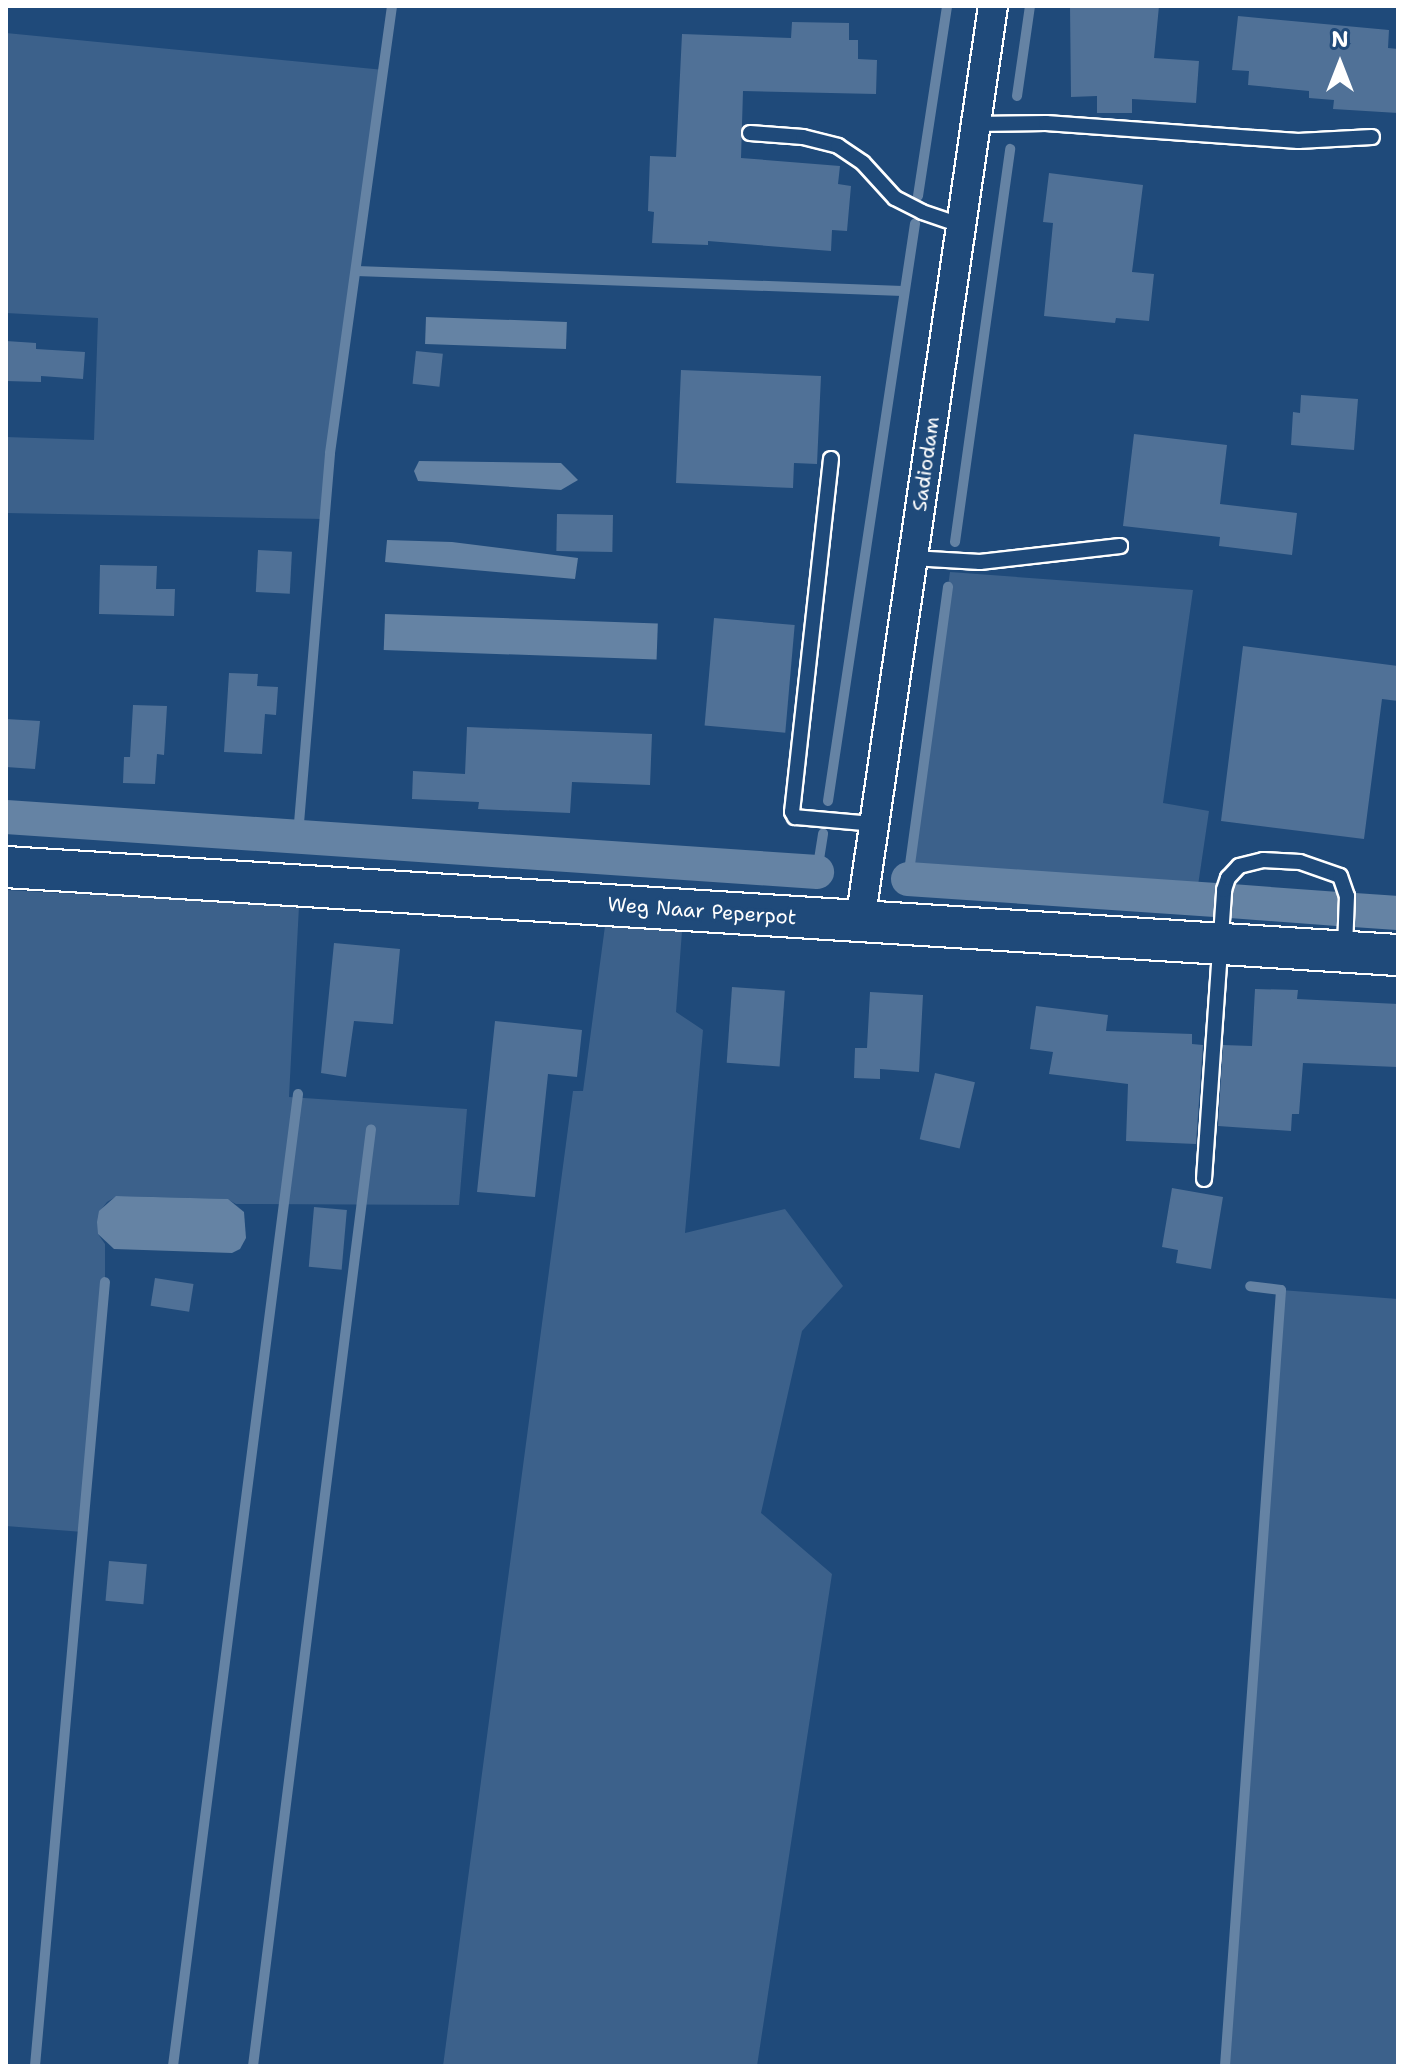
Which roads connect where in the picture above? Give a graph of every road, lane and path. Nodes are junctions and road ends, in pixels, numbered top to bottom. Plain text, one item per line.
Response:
1 (993, 6) edge
2 (975, 124) junction
3 (750, 133) dead end
4 (1372, 137) dead end
5 (960, 225) junction
6 (831, 459) dead end
7 (1120, 546) dead end
8 (912, 558) junction
9 (874, 824) junction
10 (6, 867) edge
11 (860, 922) junction
12 (1221, 944) junction
13 (1344, 952) junction
14 (1398, 955) edge
15 (1204, 1179) dead end

1 - 2 street, Sadiodam
2 - 4 lane
2 - 5 street, Sadiodam
3 - 5 lane
5 - 8 street, Sadiodam
6 - 9 lane
7 - 8 lane
8 - 9 street, Sadiodam
9 - 11 street, Sadiodam
10 - 11 street, Weg Naar Peperpot
11 - 12 street, Weg Naar Peperpot
12 - 13 street, Weg Naar Peperpot
12 - 13 lane
12 - 15 lane
13 - 14 street, Weg Naar Peperpot

